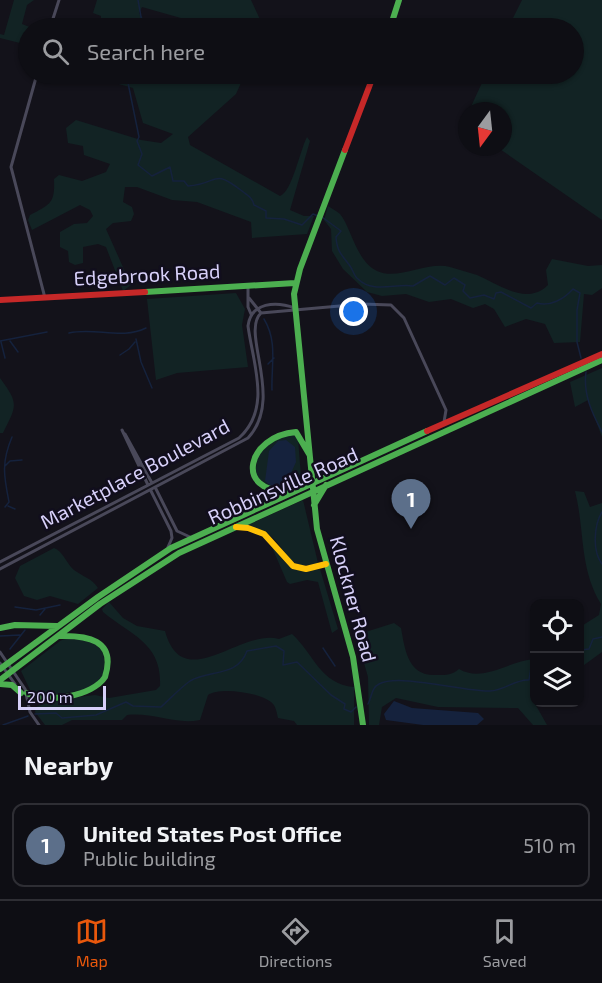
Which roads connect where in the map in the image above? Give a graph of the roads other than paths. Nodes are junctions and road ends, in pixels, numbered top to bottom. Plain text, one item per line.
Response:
1 (59, 0) edge
2 (399, 0) edge
3 (53, 18) edge
4 (393, 18) edge
5 (34, 84) edge
6 (370, 84) edge
7 (296, 280) junction
8 (283, 284) junction
9 (248, 286) junction
10 (294, 294) junction
11 (45, 298) junction
12 (249, 298) junction
13 (0, 300) edge
14 (295, 308) junction
15 (256, 309) junction
16 (261, 313) junction
17 (251, 314) junction
18 (602, 354) edge
19 (602, 360) edge
20 (446, 410) junction
21 (462, 416) junction
22 (442, 429) junction
23 (309, 454) junction
24 (312, 482) junction
25 (152, 483) junction
26 (327, 484) junction
27 (148, 485) junction
28 (155, 488) junction
29 (296, 488) junction
30 (151, 490) junction
31 (313, 491) junction
32 (314, 505) junction
33 (230, 528) junction
34 (198, 536) junction
35 (160, 555) junction
36 (0, 562) edge
37 (326, 564) junction
38 (0, 569) edge
39 (60, 625) junction
40 (0, 628) edge
41 (58, 636) junction
42 (0, 652) edge
43 (3, 666) edge
44 (11, 672) junction
45 (0, 682) edge
46 (24, 693) junction
47 (39, 725) edge
48 (363, 725) edge

1 - 3 street
2 - 4 main road
5 - 11 street
6 - 7 main road
7 - 8 main road
7 - 10 main road
8 - 9 main road, Edgebrook Road
8 - 10 main road
9 - 11 main road, Edgebrook Road
9 - 12 street, Marketplace Boulevard
10 - 14 main road
11 - 13 main road, Edgebrook Road
12 - 15 street
12 - 17 street, Marketplace Boulevard
14 - 15 street
14 - 16 street
14 - 20 street
14 - 23 main road
15 - 16 street
15 - 17 street
16 - 28 street, Marketplace Boulevard
17 - 25 street, Marketplace Boulevard
18 - 21 main road
19 - 22 main road, Robbinsville Road
20 - 21 street
20 - 22 street
21 - 22 main road
22 - 24 main road, Robbinsville Road
22 - 26 main road, Robbinsville Road
23 - 24 main road
23 - 29 main road
24 - 29 main road, Robbinsville Road
24 - 31 main road, Klockner Road
25 - 27 street, Marketplace Boulevard
25 - 27 street
25 - 28 street
26 - 31 main road, Robbinsville Road
26 - 32 main road
27 - 30 street
27 - 36 street, Marketplace Boulevard
28 - 30 street, Marketplace Boulevard
28 - 34 street
29 - 34 main road, Robbinsville Road
30 - 35 street
30 - 38 street, Marketplace Boulevard
31 - 32 main road, Klockner Road
31 - 33 main road, Robbinsville Road
32 - 37 main road, Klockner Road
33 - 37 main road
33 - 41 main road, Robbinsville Road
34 - 35 main road, Robbinsville Road
35 - 39 main road, Robbinsville Road
37 - 48 main road, Klockner Road
39 - 40 main road
39 - 43 main road, Robbinsville Road
41 - 44 main road, Robbinsville Road
41 - 46 main road
42 - 43 street
43 - 44 street
43 - 44 street
44 - 45 main road, Robbinsville Road
44 - 46 street
44 - 46 street
45 - 46 main road
46 - 47 street

